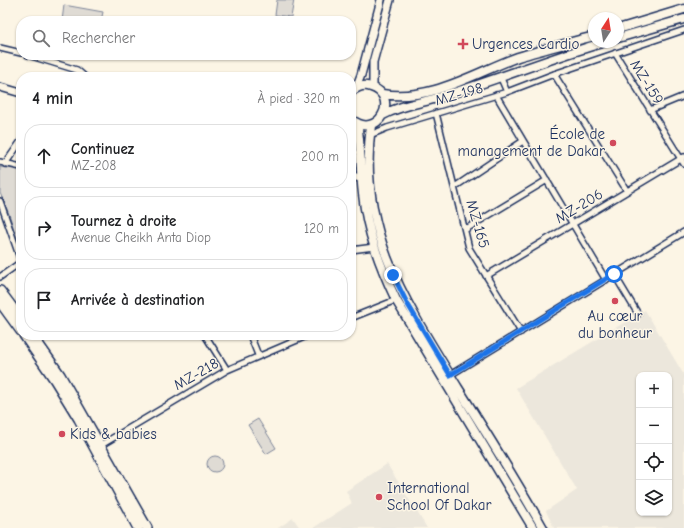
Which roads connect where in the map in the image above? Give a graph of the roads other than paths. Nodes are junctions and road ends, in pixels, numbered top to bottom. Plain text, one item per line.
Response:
1 (381, 0) edge
2 (390, 0) edge
3 (684, 10) edge
4 (684, 19) edge
5 (624, 27) edge
6 (684, 30) edge
7 (624, 36) edge
8 (588, 38) edge
9 (0, 48) edge
10 (588, 48) edge
11 (16, 52) edge
12 (615, 53) junction
13 (44, 60) edge
14 (79, 72) edge
15 (554, 74) junction
16 (500, 76) junction
17 (356, 84) edge
18 (0, 87) edge
19 (373, 87) junction
20 (356, 89) edge
21 (16, 92) edge
22 (507, 92) junction
23 (382, 94) junction
24 (496, 95) junction
25 (684, 96) edge
26 (650, 110) junction
27 (436, 113) junction
28 (383, 115) junction
29 (356, 121) edge
30 (371, 125) junction
31 (356, 128) edge
32 (370, 135) junction
33 (523, 141) junction
34 (16, 147) edge
35 (682, 158) edge
36 (2, 163) edge
37 (684, 164) edge
38 (16, 166) edge
39 (356, 177) edge
40 (361, 178) junction
41 (547, 180) junction
42 (456, 186) junction
43 (627, 191) junction
44 (0, 200) edge
45 (573, 224) junction
46 (466, 229) junction
47 (684, 232) edge
48 (16, 240) edge
49 (374, 247) junction
50 (356, 249) edge
51 (16, 266) edge
52 (614, 274) junction
53 (486, 276) junction
54 (0, 277) edge
55 (606, 280) junction
56 (0, 291) edge
57 (396, 300) junction
58 (0, 302) edge
59 (16, 312) edge
60 (638, 314) dead end
61 (356, 316) edge
62 (16, 324) edge
63 (521, 332) junction
64 (28, 340) edge
65 (36, 340) edge
66 (208, 340) edge
67 (252, 340) edge
68 (296, 340) edge
69 (258, 355) junction
70 (227, 370) junction
71 (450, 375) junction
72 (101, 445) junction
73 (138, 528) edge
74 (148, 528) edge
75 (533, 528) edge
76 (542, 528) edge

1 - 17 street
2 - 19 street
3 - 5 main road
4 - 7 main road
6 - 12 street, MZ-198
8 - 23 main road
9 - 11 street
10 - 16 main road
12 - 15 street, MZ-198
12 - 26 street, MZ-159
13 - 14 street
15 - 22 street, MZ-198
15 - 43 street
16 - 22 street
16 - 28 main road
18 - 21 street
19 - 20 main road
19 - 23 main road
22 - 24 street, MZ-198
23 - 28 main road
24 - 27 street, MZ-198
24 - 33 street
25 - 26 street
26 - 35 street, MZ-159
27 - 32 street, MZ-198
27 - 42 street, MZ-165
28 - 30 main road
29 - 30 main road
30 - 32 main road
31 - 40 main road
32 - 71 main road
33 - 41 street
33 - 42 street
34 - 36 street
35 - 37 street, MZ-159
35 - 43 street, MZ-206
36 - 38 street
39 - 40 street
40 - 49 main road
41 - 45 street
41 - 46 street
42 - 46 street, MZ-165
43 - 45 street, MZ-206
44 - 48 street
45 - 53 street, MZ-206
45 - 55 street
46 - 53 street, MZ-165
47 - 52 street
49 - 50 street
49 - 57 main road
51 - 54 street
52 - 55 street
52 - 60 street
53 - 63 street, MZ-165
55 - 63 street
56 - 59 highway
57 - 61 street
57 - 75 main road
58 - 62 highway
63 - 71 street
64 - 73 highway
65 - 72 highway
66 - 70 street
67 - 69 street
68 - 69 street, MZ-218
69 - 70 street, MZ-218
70 - 72 street, MZ-218
71 - 76 main road
72 - 74 highway

